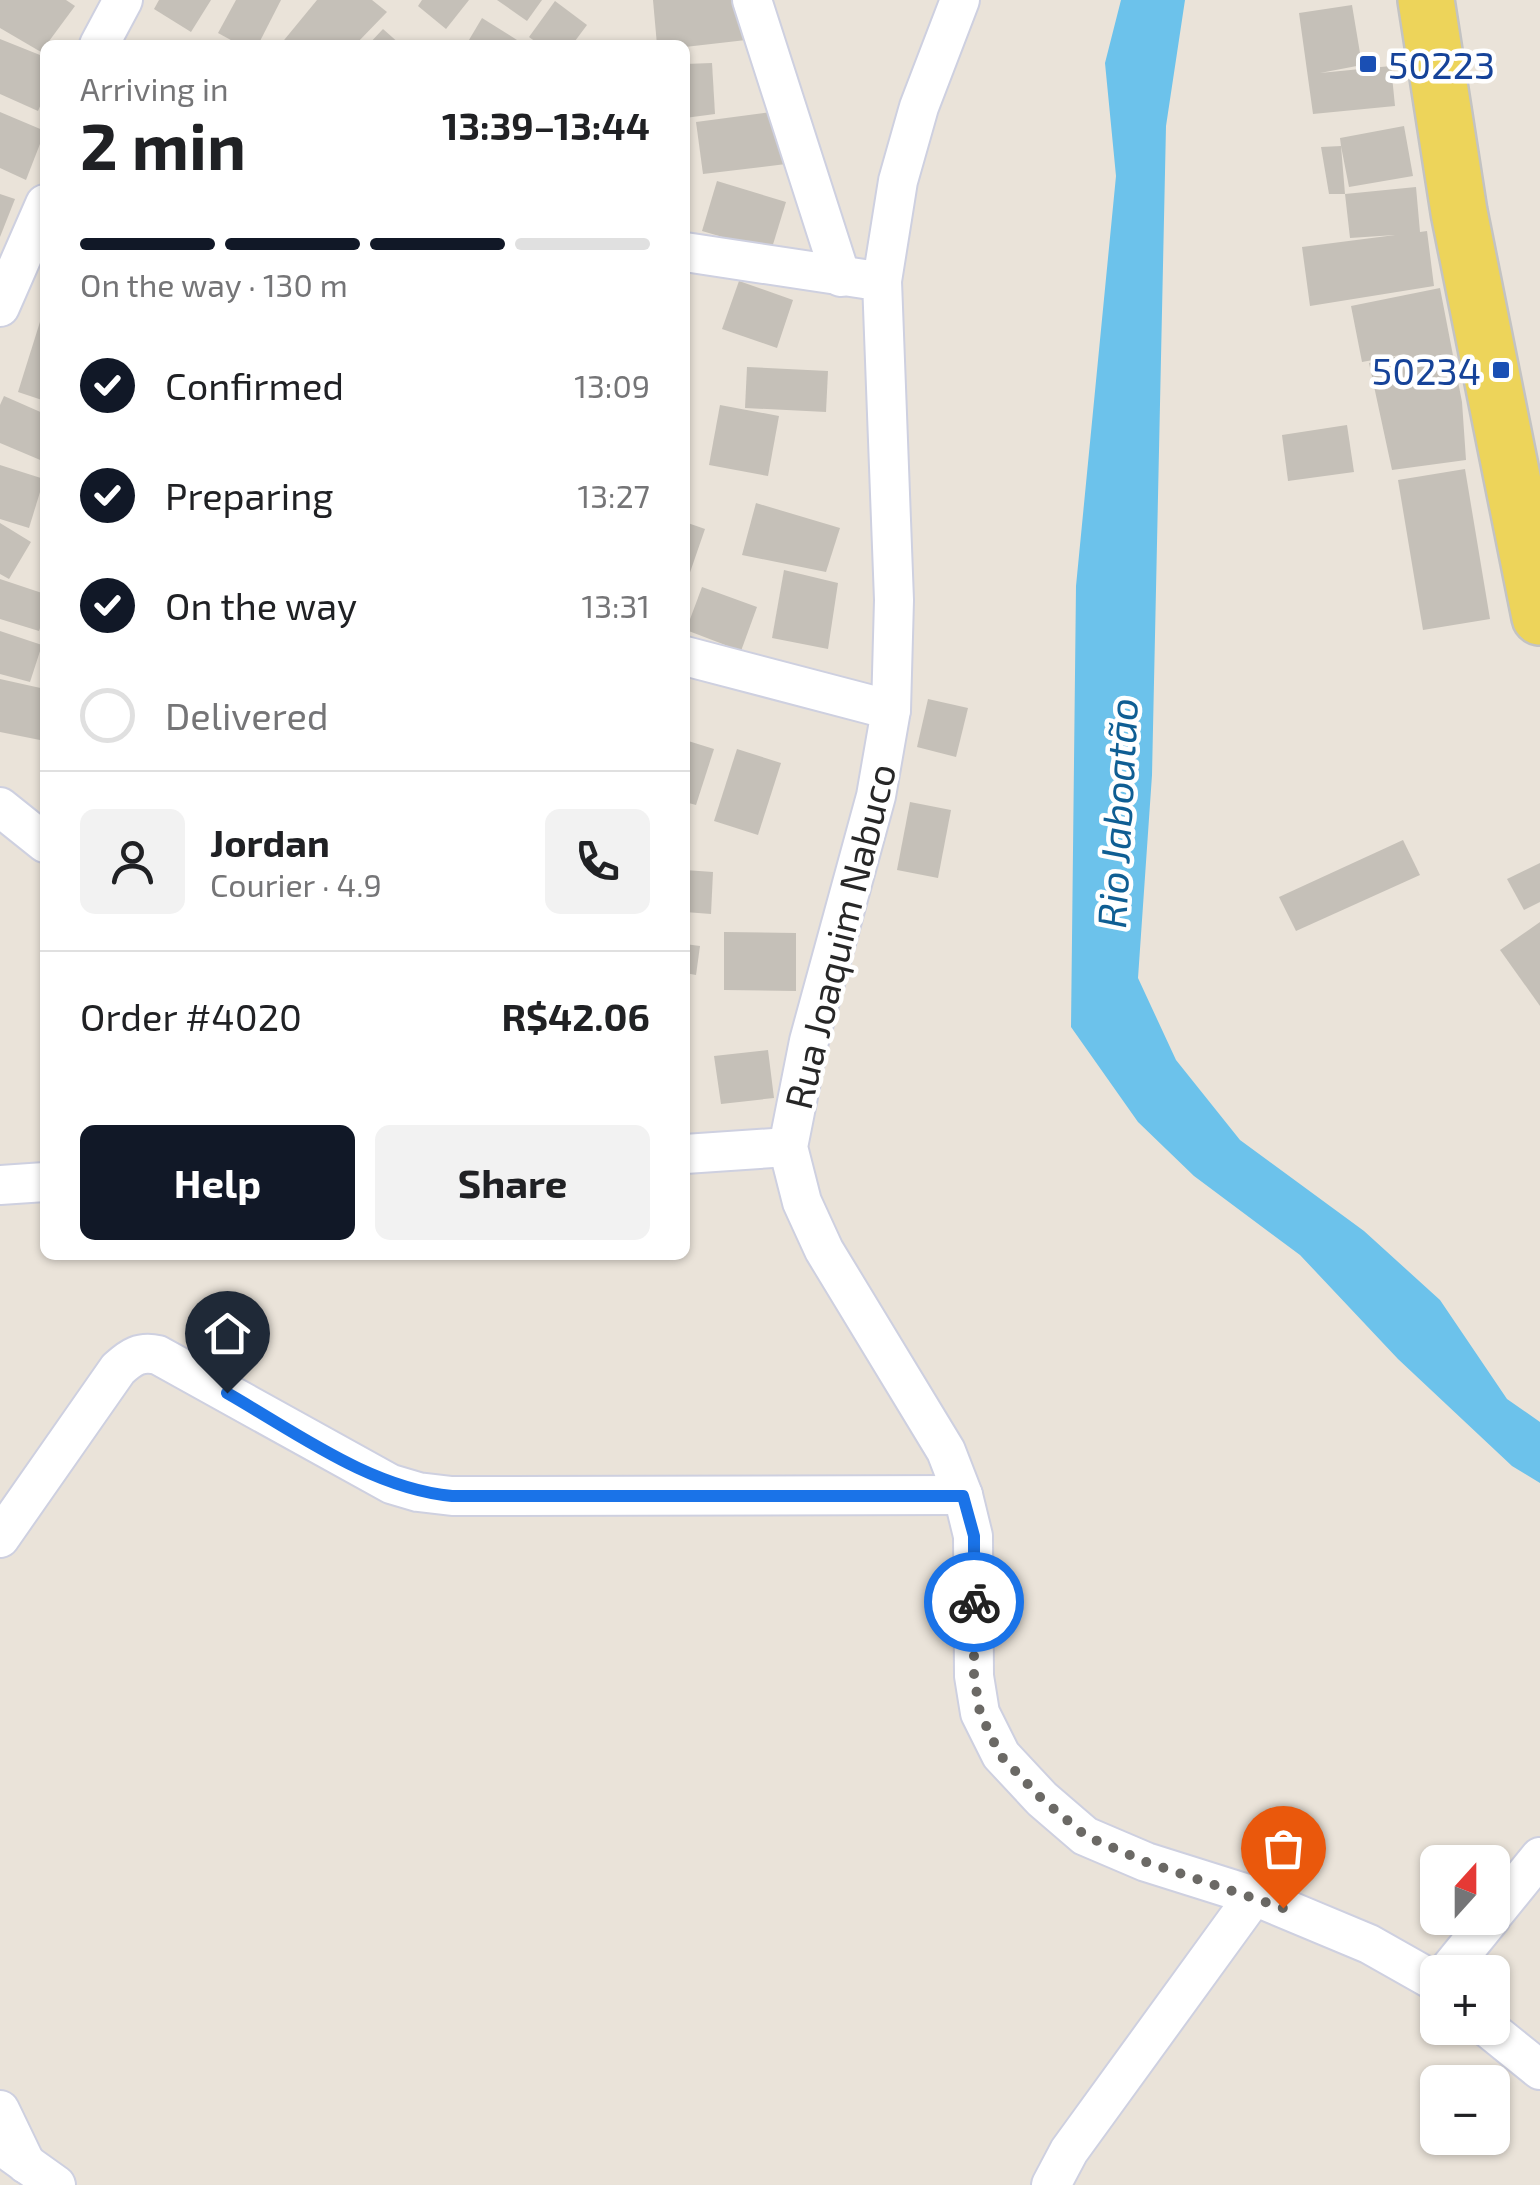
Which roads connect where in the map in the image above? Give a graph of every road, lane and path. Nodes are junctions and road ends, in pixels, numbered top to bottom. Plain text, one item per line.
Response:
1 (122, 0) edge
2 (752, 0) edge
3 (960, 0) edge
4 (1428, 0) edge
5 (109, 40) edge
6 (40, 230) edge
7 (690, 253) edge
8 (33, 266) edge
9 (841, 277) junction
10 (882, 281) junction
11 (0, 307) edge
12 (1540, 616) edge
13 (690, 657) edge
14 (891, 710) junction
15 (0, 807) edge
16 (40, 839) edge
17 (788, 1147) junction
18 (690, 1154) edge
19 (40, 1182) edge
20 (0, 1185) edge
21 (963, 1496) junction
22 (0, 1538) edge
23 (1540, 1857) edge
24 (1510, 1894) edge
25 (1254, 1896) junction
26 (1477, 1935) edge
27 (1461, 1955) edge
28 (1420, 1973) edge
29 (1509, 2045) edge
30 (1540, 2070) edge
31 (0, 2110) edge
32 (28, 2165) edge
33 (1051, 2185) edge

1 - 5 street
2 - 9 street
3 - 10 street, Rua Joaquim Nabuco
4 - 12 main road
6 - 8 street
7 - 9 street
8 - 11 street
9 - 10 street
10 - 14 street, Rua Joaquim Nabuco
13 - 14 street
14 - 17 street, Rua Joaquim Nabuco
15 - 16 street
17 - 18 street
17 - 21 street, Rua Joaquim Nabuco
19 - 20 street
21 - 22 street
21 - 25 street, Rua Joaquim Nabuco
23 - 24 street
25 - 28 street, Rua Joaquim Nabuco
25 - 33 street
26 - 27 street
29 - 30 street
31 - 32 street

